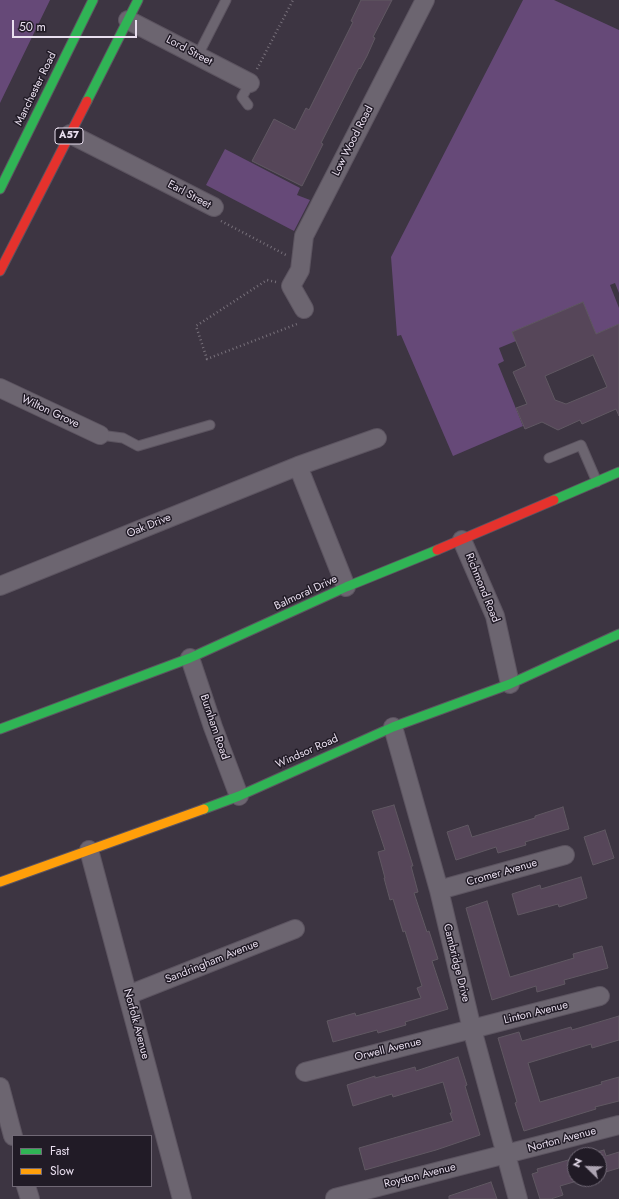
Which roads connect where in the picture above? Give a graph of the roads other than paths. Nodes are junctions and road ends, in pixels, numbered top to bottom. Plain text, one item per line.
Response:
1 (93, 0) edge
2 (138, 0) edge
3 (226, 0) edge
4 (425, 0) edge
5 (128, 20) junction
6 (198, 55) junction
7 (250, 83) joint
8 (248, 105) dead end
9 (70, 134) junction
10 (0, 189) edge
11 (214, 207) road end
12 (0, 271) edge
13 (304, 308) road end
14 (0, 388) edge
15 (210, 425) dead end
16 (100, 435) joint
17 (377, 438) dead end
18 (550, 458) dead end
19 (298, 466) junction
20 (619, 472) edge
21 (597, 482) junction
22 (462, 540) junction
23 (0, 586) edge
24 (346, 587) junction
25 (619, 634) edge
26 (190, 658) junction
27 (510, 684) junction
28 (393, 728) junction
29 (0, 729) edge
30 (239, 796) junction
31 (89, 850) junction
32 (565, 855) dead end
33 (0, 882) edge
34 (439, 890) junction
35 (296, 929) dead end
36 (128, 995) junction
37 (600, 996) dead end
38 (472, 1029) junction
39 (305, 1072) dead end
40 (0, 1087) edge
41 (619, 1125) edge
42 (13, 1135) edge
43 (506, 1154) junction
44 (26, 1187) edge
45 (335, 1198) dead end
46 (30, 1199) edge
47 (182, 1199) edge
48 (518, 1199) edge

1 - 10 main road, Manchester Road
2 - 5 main road, A57
3 - 6 lane
4 - 13 street, Low Wood Road
5 - 6 street, Lord Street
5 - 9 main road, A57
6 - 7 street, Lord Street
7 - 8 lane
9 - 11 street, Earl Street
9 - 12 main road, A57
14 - 16 street, Wilton Grove
15 - 16 lane
17 - 19 street, Oak Drive
18 - 21 lane
19 - 23 street, Oak Drive
19 - 24 street
20 - 21 main road, Balmoral Drive
21 - 22 main road, Balmoral Drive
22 - 24 main road, Balmoral Drive
22 - 27 street, Richmond Road
24 - 26 main road, Balmoral Drive
25 - 27 main road, Windsor Road
26 - 29 main road, Balmoral Drive
26 - 30 street, Burnham Road
27 - 28 main road, Windsor Road
28 - 30 main road, Windsor Road
28 - 34 street, Cambridge Drive
30 - 31 main road, Windsor Road
31 - 33 main road, Windsor Road
31 - 36 street, Norfolk Avenue
32 - 34 street, Cromer Avenue
34 - 38 street, Cambridge Drive
35 - 36 street, Sandringham Avenue
36 - 47 street, Norfolk Avenue
37 - 38 street, Linton Avenue
38 - 39 street, Orwell Avenue
38 - 43 street, Cambridge Drive
40 - 42 street
41 - 43 street, Norton Avenue
43 - 45 street, Royston Avenue
43 - 48 street, Cambridge Drive
44 - 46 street

